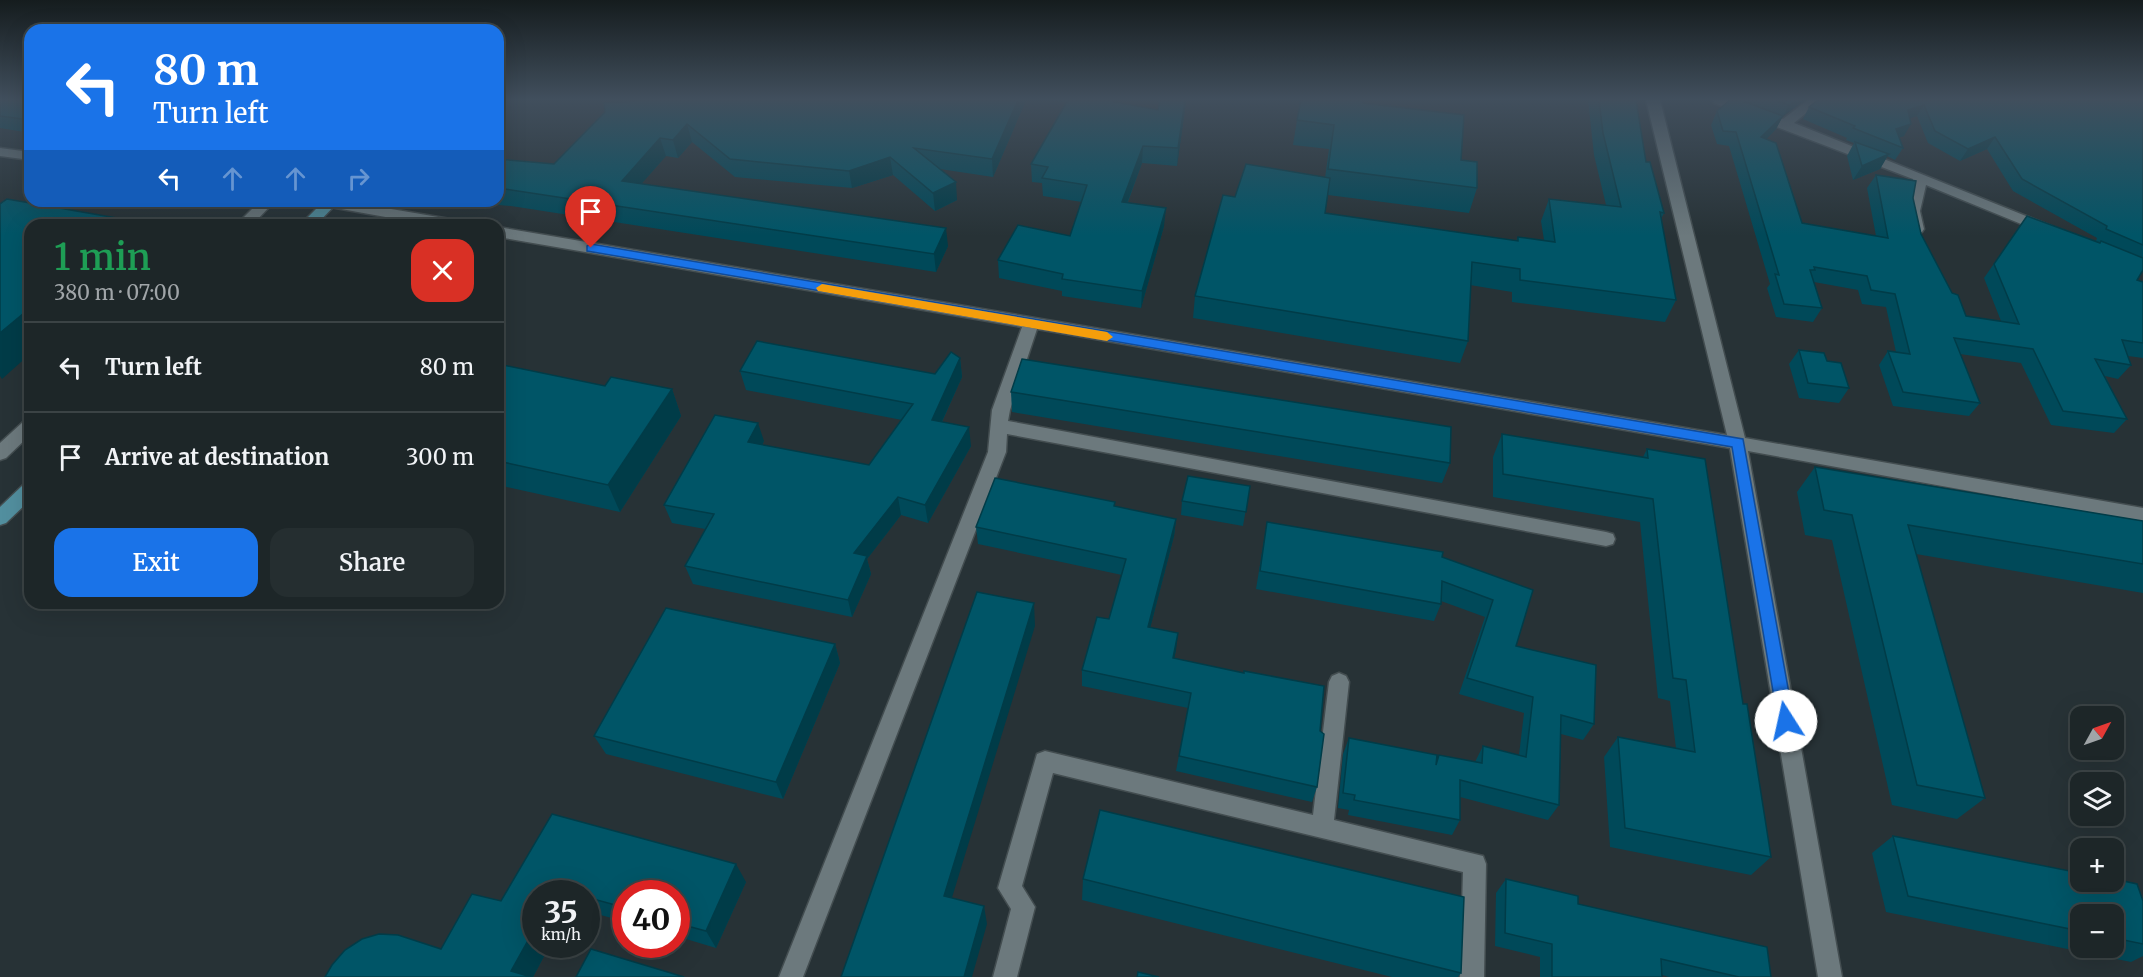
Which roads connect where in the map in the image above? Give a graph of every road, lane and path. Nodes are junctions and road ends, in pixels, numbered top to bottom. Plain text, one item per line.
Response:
1 (1664, 146) edge
2 (1841, 146) edge
3 (0, 152) edge
4 (24, 155) edge
5 (1920, 178) junction
6 (262, 207) edge
7 (323, 207) edge
8 (355, 207) edge
9 (249, 219) edge
10 (312, 219) edge
11 (422, 219) edge
12 (504, 233) edge
13 (2058, 234) edge
14 (1921, 247) edge
15 (1031, 324) junction
16 (999, 426) junction
17 (24, 431) edge
18 (1738, 443) junction
19 (0, 453) edge
20 (24, 495) edge
21 (2143, 515) edge
22 (0, 518) edge
23 (1606, 539) dead end
24 (1339, 682) dead end
25 (1322, 828) junction
26 (791, 977) edge
27 (1005, 977) edge
28 (1472, 977) edge
29 (1831, 977) edge

1 - 18 street
2 - 5 street
3 - 4 street
5 - 13 street
5 - 14 street
6 - 9 street
7 - 10 main road
8 - 11 street
12 - 15 street
15 - 16 street
15 - 18 street
16 - 23 street
16 - 26 street
17 - 19 street
18 - 21 street
18 - 29 street
20 - 22 main road
24 - 25 street
25 - 27 street
25 - 28 street

